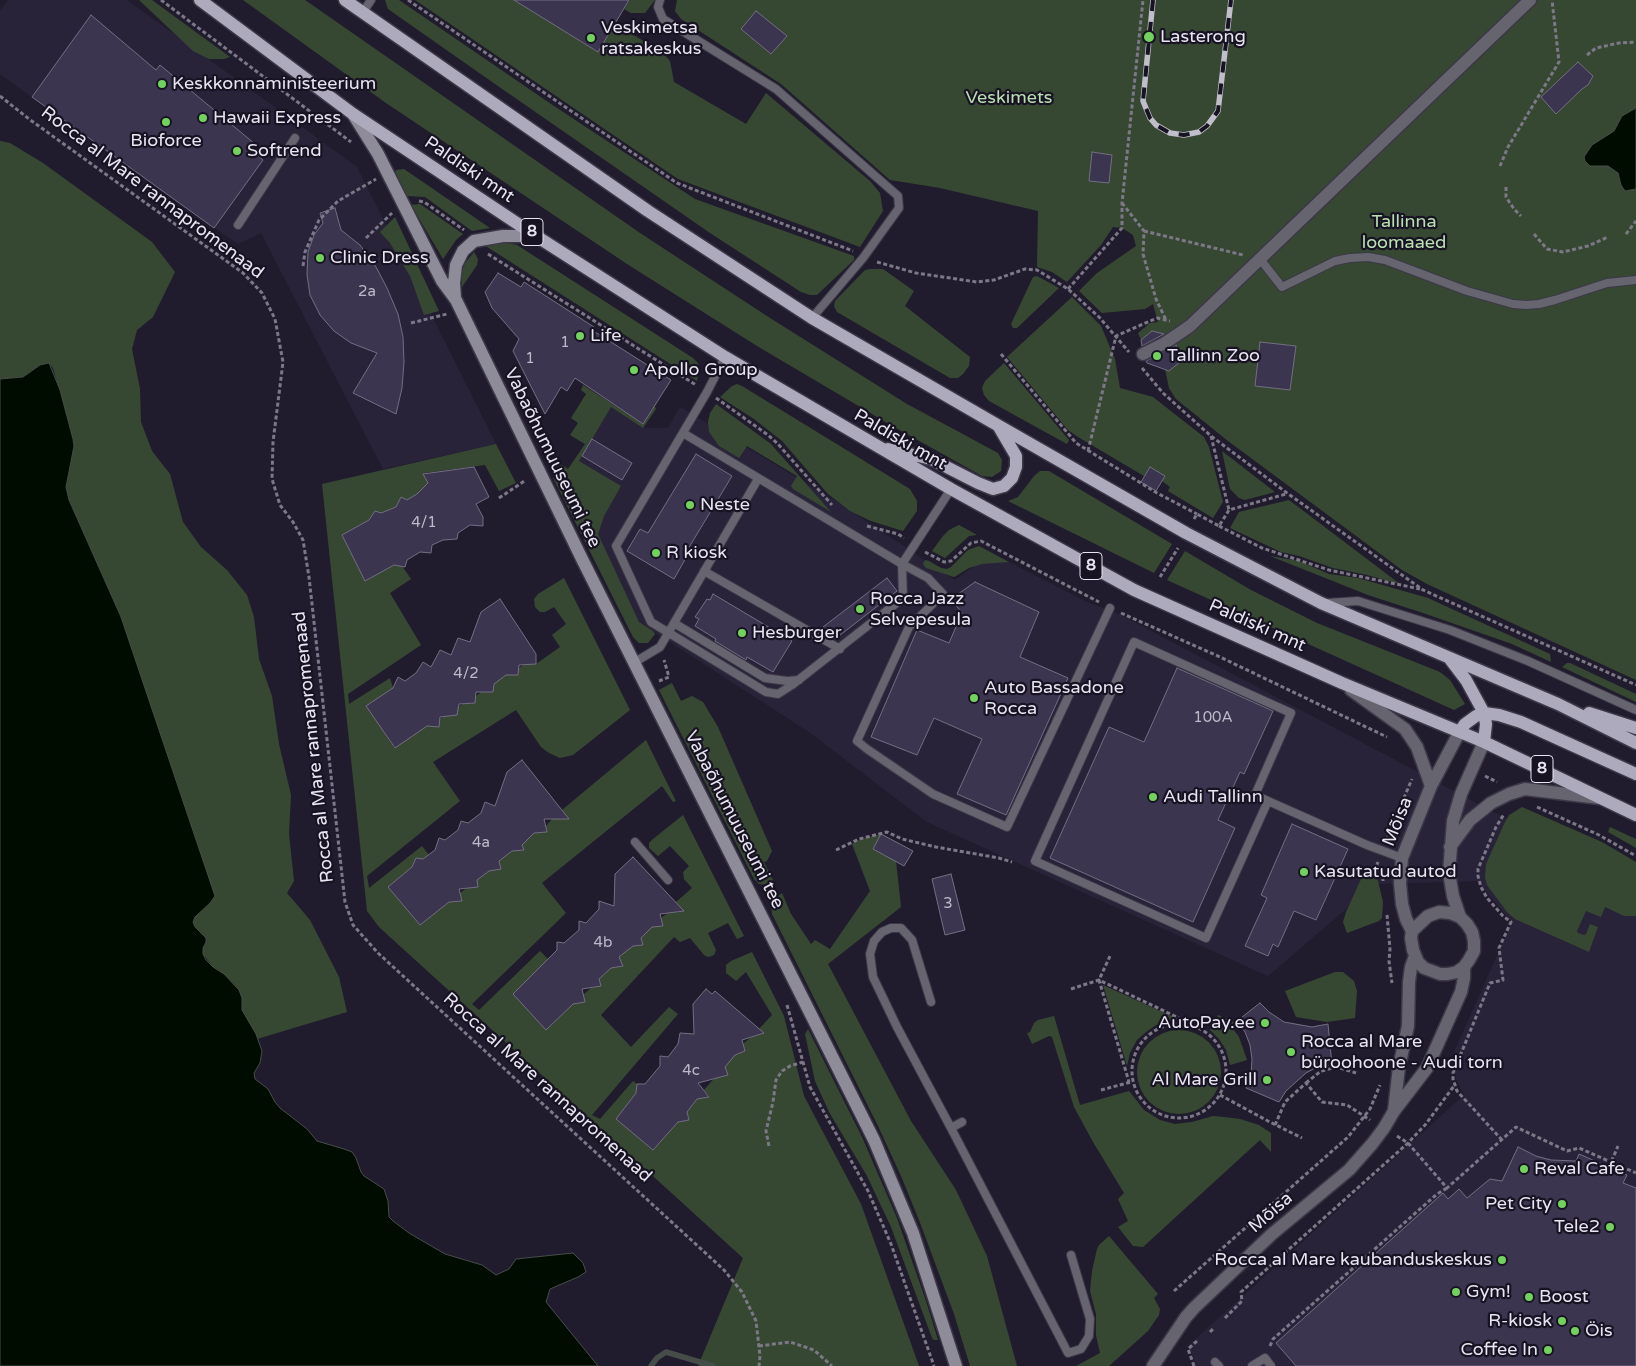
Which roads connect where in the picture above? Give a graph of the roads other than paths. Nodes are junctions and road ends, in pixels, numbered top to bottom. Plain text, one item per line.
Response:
1 (200, 0) edge
2 (345, 0) edge
3 (371, 0) edge
4 (660, 0) edge
5 (1530, 0) edge
6 (363, 12) junction
7 (353, 114) junction
8 (295, 138) dead end
9 (238, 225) dead end
10 (536, 236) junction
11 (1260, 259) junction
12 (1636, 280) edge
13 (450, 303) junction
14 (812, 318) junction
15 (725, 357) junction
16 (1139, 360) road end
17 (999, 426) junction
18 (683, 433) junction
19 (875, 446) junction
20 (758, 479) junction
21 (951, 489) junction
22 (902, 564) junction
23 (704, 571) junction
24 (1321, 603) junction
25 (1110, 608) road end
26 (674, 623) junction
27 (669, 633) junction
28 (840, 649) junction
29 (1449, 657) junction
30 (635, 662) junction
31 (800, 680) junction
32 (1342, 683) junction
33 (1558, 704) junction
34 (1636, 710) edge
35 (1484, 713) junction
36 (1636, 728) edge
37 (1460, 731) junction
38 (1484, 742) junction
39 (1636, 743) edge
40 (1636, 774) edge
41 (1431, 786) junction
42 (1599, 798) junction
43 (1268, 801) junction
44 (1636, 815) edge
45 (635, 842) dead end
46 (1450, 847) junction
47 (1402, 858) junction
48 (668, 880) dead end
49 (1460, 917) junction
50 (1412, 931) junction
51 (1414, 956) junction
52 (1464, 967) junction
53 (931, 1002) dead end
54 (1394, 1111) junction
55 (962, 1122) dead end
56 (951, 1128) junction
57 (1071, 1255) dead end
58 (956, 1366) edge
59 (1154, 1366) edge
60 (1252, 1366) edge
61 (1272, 1366) edge

1 - 7 main road, Paldiski mnt / 8
2 - 6 main road
3 - 6 lane
4 - 14 lane
5 - 11 street
6 - 14 main road
7 - 10 main road, Paldiski mnt / 8
7 - 13 street
8 - 9 lane
10 - 13 street
10 - 15 main road, Paldiski mnt / 8
11 - 12 lane
11 - 16 street
13 - 30 street, Vabaõhumuuseumi tee
14 - 17 main road
15 - 18 lane
15 - 19 main road, Paldiski mnt / 8
17 - 19 main road
17 - 24 main road
18 - 20 lane
18 - 27 lane
19 - 21 main road, Paldiski mnt / 8
20 - 22 lane
20 - 23 lane
21 - 22 lane
21 - 32 main road, Paldiski mnt / 8
22 - 25 lane
22 - 28 lane
23 - 26 lane
23 - 28 lane
24 - 29 main road
24 - 34 lane
26 - 27 lane
26 - 31 lane
27 - 30 lane
27 - 31 lane
28 - 31 lane
29 - 33 main road
29 - 35 main road
30 - 58 street, Vabaõhumuuseumi tee
32 - 37 main road, Paldiski mnt / 8
32 - 41 street
33 - 36 main road
33 - 39 main road
35 - 37 main road
35 - 38 main road
35 - 40 main road
37 - 38 main road, Paldiski mnt / 8
37 - 41 street, Mõisa
38 - 42 main road, Paldiski mnt / 8
38 - 46 street
41 - 47 street, Mõisa
42 - 44 main road, Paldiski mnt / 8
42 - 46 street
43 - 43 lane
43 - 47 lane
45 - 48 lane
46 - 49 street
47 - 50 street, Mõisa
49 - 50 street
49 - 52 street
50 - 51 street
51 - 52 street
51 - 54 street, Mõisa
52 - 54 street, Mõisa
53 - 56 lane
54 - 59 street, Mõisa
55 - 56 lane
56 - 57 lane
60 - 61 lane

